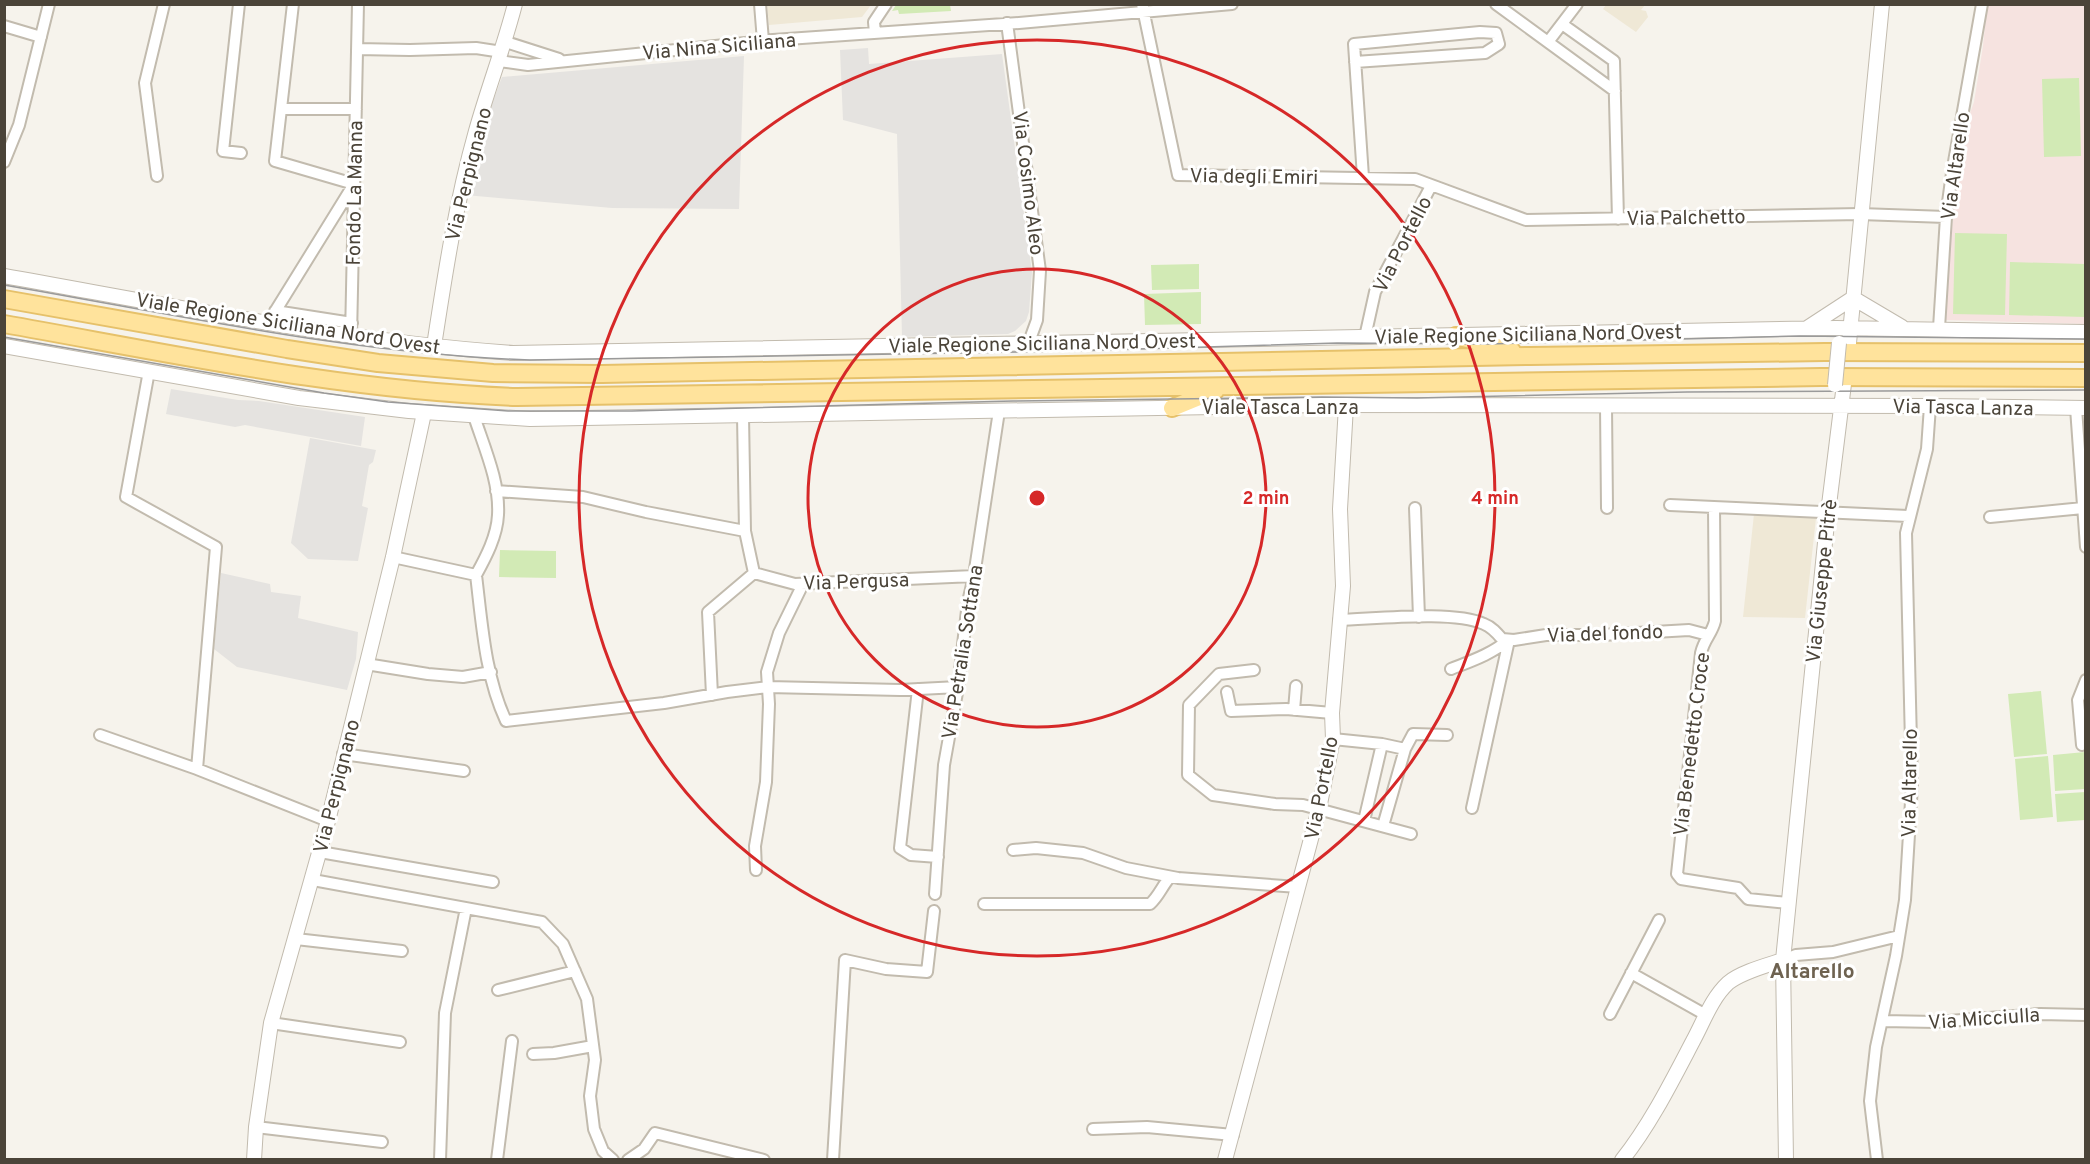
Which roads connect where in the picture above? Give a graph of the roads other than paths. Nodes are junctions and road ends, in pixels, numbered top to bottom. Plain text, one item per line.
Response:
1 (49, 4) edge
2 (164, 4) edge
3 (239, 4) edge
4 (293, 4) edge
5 (357, 4) edge
6 (515, 4) edge
7 (760, 4) edge
8 (886, 4) edge
9 (1232, 4) edge
10 (1496, 4) edge
11 (1576, 4) edge
12 (1882, 4) edge
13 (1982, 4) edge
14 (1143, 8) edge
15 (1007, 24) junction
16 (1562, 24) junction
17 (4, 26) edge
18 (874, 33) junction
19 (41, 37) junction
20 (763, 41) junction
21 (1548, 42) junction
22 (357, 49) junction
23 (502, 52) junction
24 (565, 61) junction
25 (1355, 62) junction
26 (1615, 91) junction
27 (281, 109) junction
28 (356, 109) junction
29 (241, 153) dead end
30 (4, 162) edge
31 (157, 176) dead end
32 (1363, 177) junction
33 (354, 184) junction
34 (1431, 186) junction
35 (1860, 214) junction
36 (1947, 217) junction
37 (1618, 219) junction
38 (4, 276) edge
39 (1853, 298) junction
40 (4, 299) edge
41 (272, 317) junction
42 (4, 324) edge
43 (1843, 328) junction
44 (1903, 328) junction
45 (1939, 328) junction
46 (1806, 329) junction
47 (352, 330) junction
48 (2085, 332) edge
49 (1456, 336) junction
50 (1365, 337) junction
51 (1029, 342) junction
52 (4, 346) edge
53 (434, 346) junction
54 (2085, 353) edge
55 (1530, 356) junction
56 (149, 371) junction
57 (2085, 378) edge
58 (1839, 385) junction
59 (1225, 386) junction
60 (1346, 406) junction
61 (1606, 406) junction
62 (1816, 406) junction
63 (1841, 406) junction
64 (1930, 406) junction
65 (1172, 408) junction
66 (2081, 408) edge
67 (999, 411) junction
68 (424, 413) junction
69 (474, 416) junction
70 (743, 416) junction
71 (496, 490) junction
72 (1670, 505) dead end
73 (1415, 508) dead end
74 (1607, 508) dead end
75 (1714, 508) junction
76 (2083, 508) junction
77 (1828, 513) junction
78 (1908, 516) junction
79 (1990, 517) dead end
80 (746, 531) junction
81 (2085, 547) edge
82 (393, 557) junction
83 (754, 573) junction
84 (476, 575) junction
85 (974, 576) junction
86 (802, 584) junction
87 (1419, 617) junction
88 (1339, 620) junction
89 (1708, 636) junction
90 (1505, 640) junction
91 (366, 664) junction
92 (1451, 669) dead end
93 (1254, 670) dead end
94 (491, 672) junction
95 (2085, 680) edge
96 (1296, 686) dead end
97 (768, 687) junction
98 (958, 687) junction
99 (918, 689) junction
100 (1227, 692) dead end
101 (712, 695) junction
102 (1294, 710) junction
103 (1328, 713) junction
104 (100, 735) dead end
105 (1447, 735) dead end
106 (1333, 739) junction
107 (1382, 744) junction
108 (2085, 744) edge
109 (1405, 749) junction
110 (343, 754) junction
111 (197, 769) junction
112 (464, 771) dead end
113 (1472, 808) dead end
114 (1320, 809) junction
115 (328, 821) junction
116 (1364, 821) junction
117 (1383, 826) junction
118 (1411, 834) dead end
119 (1013, 850) dead end
120 (320, 852) junction
121 (938, 857) junction
122 (756, 870) dead end
123 (1170, 877) junction
124 (313, 880) junction
125 (493, 882) dead end
126 (1298, 886) junction
127 (935, 894) dead end
128 (1788, 903) junction
129 (984, 904) dead end
130 (466, 909) junction
131 (934, 911) dead end
132 (1659, 920) dead end
133 (1899, 936) junction
134 (296, 939) junction
135 (402, 951) dead end
136 (1784, 960) junction
137 (575, 971) junction
138 (1631, 973) junction
139 (498, 990) dead end
140 (1610, 1014) dead end
141 (1706, 1015) junction
142 (2085, 1015) edge
143 (1883, 1021) junction
144 (271, 1023) junction
145 (400, 1041) dead end
146 (512, 1041) dead end
147 (593, 1046) junction
148 (533, 1054) dead end
149 (256, 1127) junction
150 (1093, 1129) dead end
151 (1233, 1135) junction
152 (382, 1142) dead end
153 (254, 1160) edge
154 (440, 1160) edge
155 (496, 1160) edge
156 (613, 1160) edge
157 (627, 1160) edge
158 (764, 1160) edge
159 (833, 1160) edge
160 (1225, 1160) edge
161 (1622, 1160) edge
162 (1786, 1160) edge
163 (1876, 1160) edge

1 - 19 street
2 - 31 street
3 - 29 street
4 - 27 street
5 - 22 street, Fondo La Manna
6 - 23 street, Via Perpignano
7 - 20 street
8 - 18 street
9 - 14 street, Via Nina Siciliana
10 - 21 street
11 - 16 street
12 - 35 street, Via Giuseppe Pitrè
13 - 36 street, Via Altarello
14 - 15 street, Via Nina Siciliana
14 - 32 street, Via degli Emiri
15 - 18 street, Via Nina Siciliana
15 - 51 street, Via Cosimo Aleo
16 - 21 street
16 - 26 street
17 - 19 street
18 - 20 street, Via Nina Siciliana
19 - 30 street
20 - 24 street, Via Nina Siciliana
21 - 26 street
22 - 23 street
22 - 28 street, Fondo La Manna
23 - 24 street, Via Nina Siciliana
23 - 24 street, Via Nina Siciliana
23 - 53 street, Via Perpignano
25 - 25 street
25 - 32 street
26 - 37 street
27 - 28 street
27 - 33 street
28 - 33 street, Fondo La Manna
32 - 34 street, Via degli Emiri
33 - 41 street
33 - 47 street, Fondo La Manna
34 - 37 street, Via Palchetto
34 - 50 street, Via Portello
35 - 36 street, Via Palchetto
35 - 37 street, Via Palchetto
35 - 39 street, Via Giuseppe Pitrè
36 - 45 street, Via Altarello
38 - 41 street, Viale Regione Siciliana Nord Ovest
39 - 43 street, Via Giuseppe Pitrè
39 - 44 street
39 - 46 street
40 - 55 main road, Viale Regione Siciliana Nord Ovest
41 - 47 street, Viale Regione Siciliana Nord Ovest
42 - 59 main road
43 - 44 street, Viale Regione Siciliana Nord Ovest
43 - 46 street, Viale Regione Siciliana Nord Ovest
43 - 58 street, Via Giuseppe Pitrè, bridge
44 - 45 street, Viale Regione Siciliana Nord Ovest
45 - 48 street, Viale Regione Siciliana Nord Ovest
46 - 49 street, Viale Regione Siciliana Nord Ovest
47 - 53 street, Viale Regione Siciliana Nord Ovest
49 - 50 street, Viale Regione Siciliana Nord Ovest
49 - 55 main road
50 - 51 street, Viale Regione Siciliana Nord Ovest
51 - 53 street, Viale Regione Siciliana Nord Ovest
52 - 56 street
54 - 55 main road, Viale Regione Siciliana Nord Ovest
56 - 68 street
56 - 111 street
57 - 59 main road
58 - 62 street
58 - 63 street, Via Giuseppe Pitrè
59 - 65 main road
60 - 61 street, Viale Tasca Lanza
60 - 65 street, Viale Tasca Lanza
60 - 88 street, Via Portello
61 - 62 street, Viale Tasca Lanza
61 - 74 street
62 - 63 street
63 - 64 street, Via Tasca Lanza
63 - 77 street, Via Giuseppe Pitrè
64 - 66 street, Via Tasca Lanza
64 - 78 street, Via Altarello
65 - 67 street, Viale Tasca Lanza
66 - 76 street
67 - 70 street, Viale Tasca Lanza
67 - 85 street, Via Petralia Sottana
68 - 69 street
68 - 82 street, Via Perpignano
69 - 70 street
69 - 71 street
70 - 80 street
71 - 80 street
71 - 84 street
72 - 75 street
73 - 87 street
75 - 77 street
75 - 89 street, Via Benedetto Croce
76 - 79 street
76 - 81 street
77 - 78 street
77 - 128 street, Via Giuseppe Pitrè
78 - 133 street, Via Altarello
80 - 83 street
82 - 84 street
82 - 91 street, Via Perpignano
83 - 86 street, Via Pergusa
83 - 101 street
84 - 94 street
85 - 86 street, Via Pergusa
85 - 98 street, Via Petralia Sottana
86 - 97 street
87 - 88 street
87 - 90 street
88 - 103 street, Via Portello
89 - 90 street, Via del fondo
89 - 128 street, Via Benedetto Croce
90 - 92 street
90 - 113 street
91 - 94 street
91 - 110 street, Via Perpignano
93 - 114 street
94 - 101 street
95 - 108 street
96 - 102 street
97 - 99 street
97 - 101 street
97 - 122 street
98 - 99 street
98 - 121 street, Via Petralia Sottana
99 - 121 street
100 - 102 street
102 - 103 street
103 - 106 street, Via Portello
104 - 111 street
105 - 109 street
106 - 107 street
106 - 114 street, Via Portello
107 - 109 street
107 - 116 street
109 - 117 street
110 - 112 street
110 - 115 street, Via Perpignano
111 - 115 street
114 - 116 street
114 - 126 street, Via Portello
115 - 120 street, Via Perpignano
116 - 117 street
117 - 118 street
119 - 123 street
120 - 124 street, Via Perpignano
120 - 125 street
121 - 127 street, Via Petralia Sottana
123 - 126 street
123 - 129 street
124 - 130 street
124 - 134 street, Via Perpignano
126 - 151 street, Via Portello
128 - 136 street, Via Giuseppe Pitrè
130 - 137 street
130 - 154 street
131 - 159 street
132 - 138 street
133 - 136 street
133 - 143 street, Via Altarello
134 - 135 street
134 - 144 street, Via Perpignano
136 - 141 street
136 - 162 street, Via Giuseppe Pitrè
137 - 139 street
137 - 147 street
138 - 140 street
138 - 141 street
141 - 161 street
142 - 143 street, Via Micciulla
143 - 163 street, Via Altarello
144 - 145 street
144 - 149 street, Via Perpignano
146 - 155 street
147 - 148 street
147 - 156 street
149 - 152 street
149 - 153 street, Via Perpignano
150 - 151 street
151 - 160 street, Via Portello
157 - 158 street

